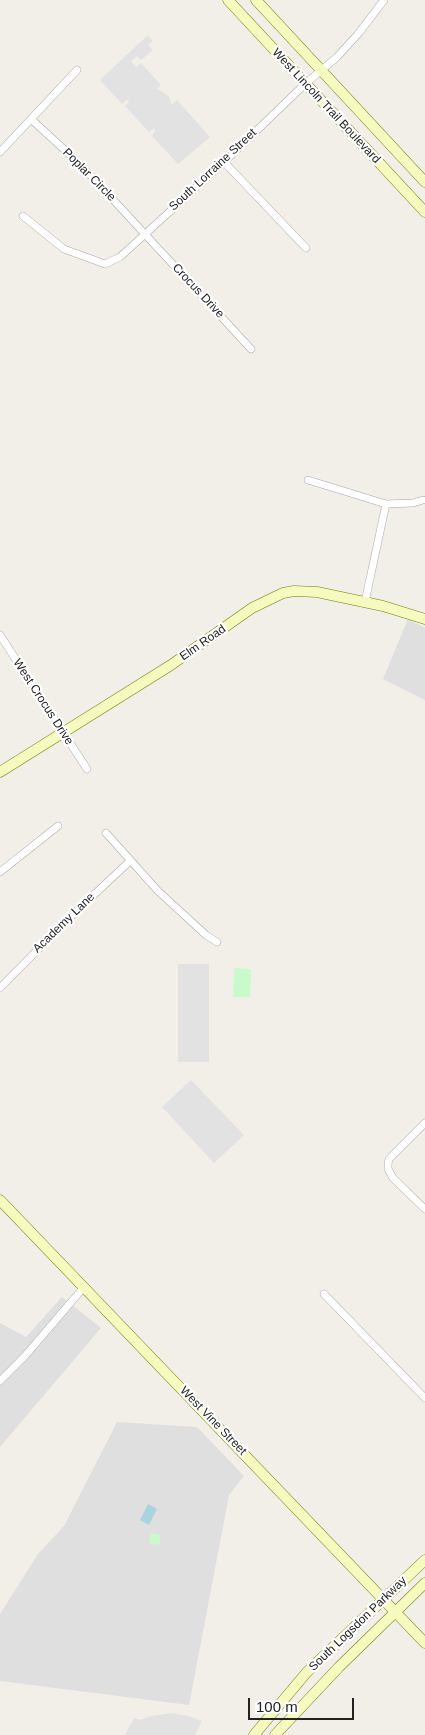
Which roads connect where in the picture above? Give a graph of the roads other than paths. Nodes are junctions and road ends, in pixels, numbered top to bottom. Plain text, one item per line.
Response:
1 (228, 0) edge
2 (256, 0) edge
3 (384, 0) edge
4 (76, 70) dead end
5 (321, 71) junction
6 (305, 84) junction
7 (31, 119) junction
8 (0, 152) edge
9 (224, 162) junction
10 (425, 182) edge
11 (425, 212) edge
12 (23, 216) dead end
13 (144, 233) junction
14 (306, 248) dead end
15 (251, 349) dead end
16 (308, 480) dead end
17 (423, 500) dead end
18 (386, 504) junction
19 (365, 602) junction
20 (425, 620) edge
21 (0, 636) edge
22 (62, 732) junction
23 (87, 768) dead end
24 (0, 772) edge
25 (58, 826) dead end
26 (106, 833) dead end
27 (130, 861) junction
28 (0, 872) edge
29 (216, 942) dead end
30 (0, 988) edge
31 (425, 1123) edge
32 (0, 1200) edge
33 (425, 1209) edge
34 (84, 1287) junction
35 (324, 1294) dead end
36 (0, 1381) edge
37 (425, 1398) edge
38 (425, 1560) edge
39 (425, 1583) edge
40 (384, 1600) junction
41 (396, 1612) junction
42 (425, 1643) edge
43 (254, 1735) edge
44 (275, 1735) edge

1 - 6 main road, West Lincoln Trail Boulevard
2 - 5 main road, West Lincoln Trail Boulevard
3 - 5 street, South Lorraine Street
4 - 7 street
5 - 6 street, South Lorraine Street
5 - 10 main road, West Lincoln Trail Boulevard
6 - 9 street, South Lorraine Street
6 - 11 main road, West Lincoln Trail Boulevard
7 - 8 street
7 - 13 street, Poplar Circle
9 - 13 street, South Lorraine Street
9 - 14 street
12 - 13 street, South Lorraine Street
13 - 15 street, Crocus Drive
16 - 18 street
17 - 18 street
18 - 19 street
19 - 20 main road, Elm Road
19 - 22 main road, Elm Road
21 - 22 street, West Crocus Drive
22 - 23 street, West Crocus Drive
22 - 24 main road, Elm Road
25 - 28 street
26 - 27 street
27 - 29 street
27 - 30 street, Academy Lane
31 - 33 street
32 - 34 main road, West Vine Street
34 - 36 street
34 - 40 main road, West Vine Street
35 - 37 street
38 - 40 main road, South Logsdon Parkway
39 - 41 main road, South Logsdon Parkway
40 - 41 main road, West Vine Street
40 - 43 main road, South Logsdon Parkway
41 - 42 main road, West Vine Street
41 - 44 main road, South Logsdon Parkway

